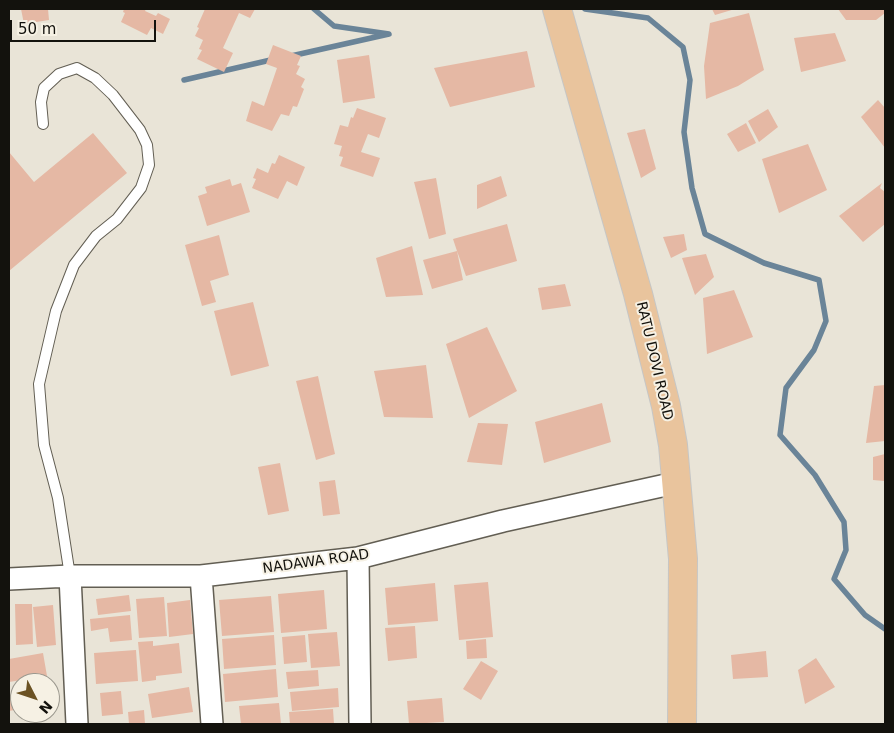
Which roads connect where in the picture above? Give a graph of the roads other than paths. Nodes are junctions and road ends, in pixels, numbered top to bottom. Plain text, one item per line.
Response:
1 (557, 9) edge
2 (43, 124) dead end
3 (676, 483) junction
4 (358, 558) junction
5 (70, 576) junction
6 (202, 576) junction
7 (9, 579) edge
8 (78, 724) edge
9 (212, 724) edge
10 (360, 724) edge
11 (682, 724) edge

1 - 3 main road, RATU DOVI ROAD
2 - 5 lane
3 - 4 street, NADAWA ROAD
3 - 11 main road, RATU DOVI ROAD
4 - 6 street, NADAWA ROAD
4 - 10 street
5 - 6 street, NADAWA ROAD
5 - 7 street, NADAWA ROAD
5 - 8 street
6 - 9 street

